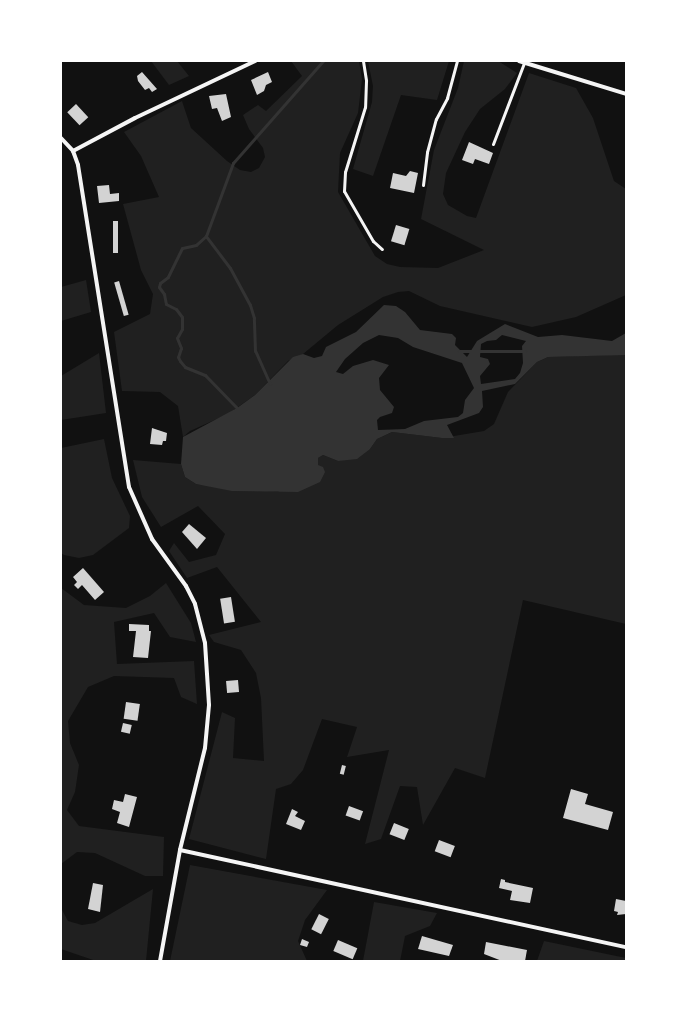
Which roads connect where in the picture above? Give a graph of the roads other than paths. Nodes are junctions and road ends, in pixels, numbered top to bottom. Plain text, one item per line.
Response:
1 (256, 61) edge
2 (363, 61) edge
3 (457, 61) edge
4 (522, 62) edge
5 (626, 94) edge
6 (61, 138) edge
7 (493, 144) dead end
8 (73, 151) junction
9 (422, 185) dead end
10 (382, 249) dead end
11 (180, 850) junction
12 (626, 947) edge
13 (160, 961) edge

1 - 8 street
2 - 10 lane
3 - 9 lane
4 - 5 street
4 - 7 lane
6 - 8 street
8 - 11 street
11 - 12 street
11 - 13 street

